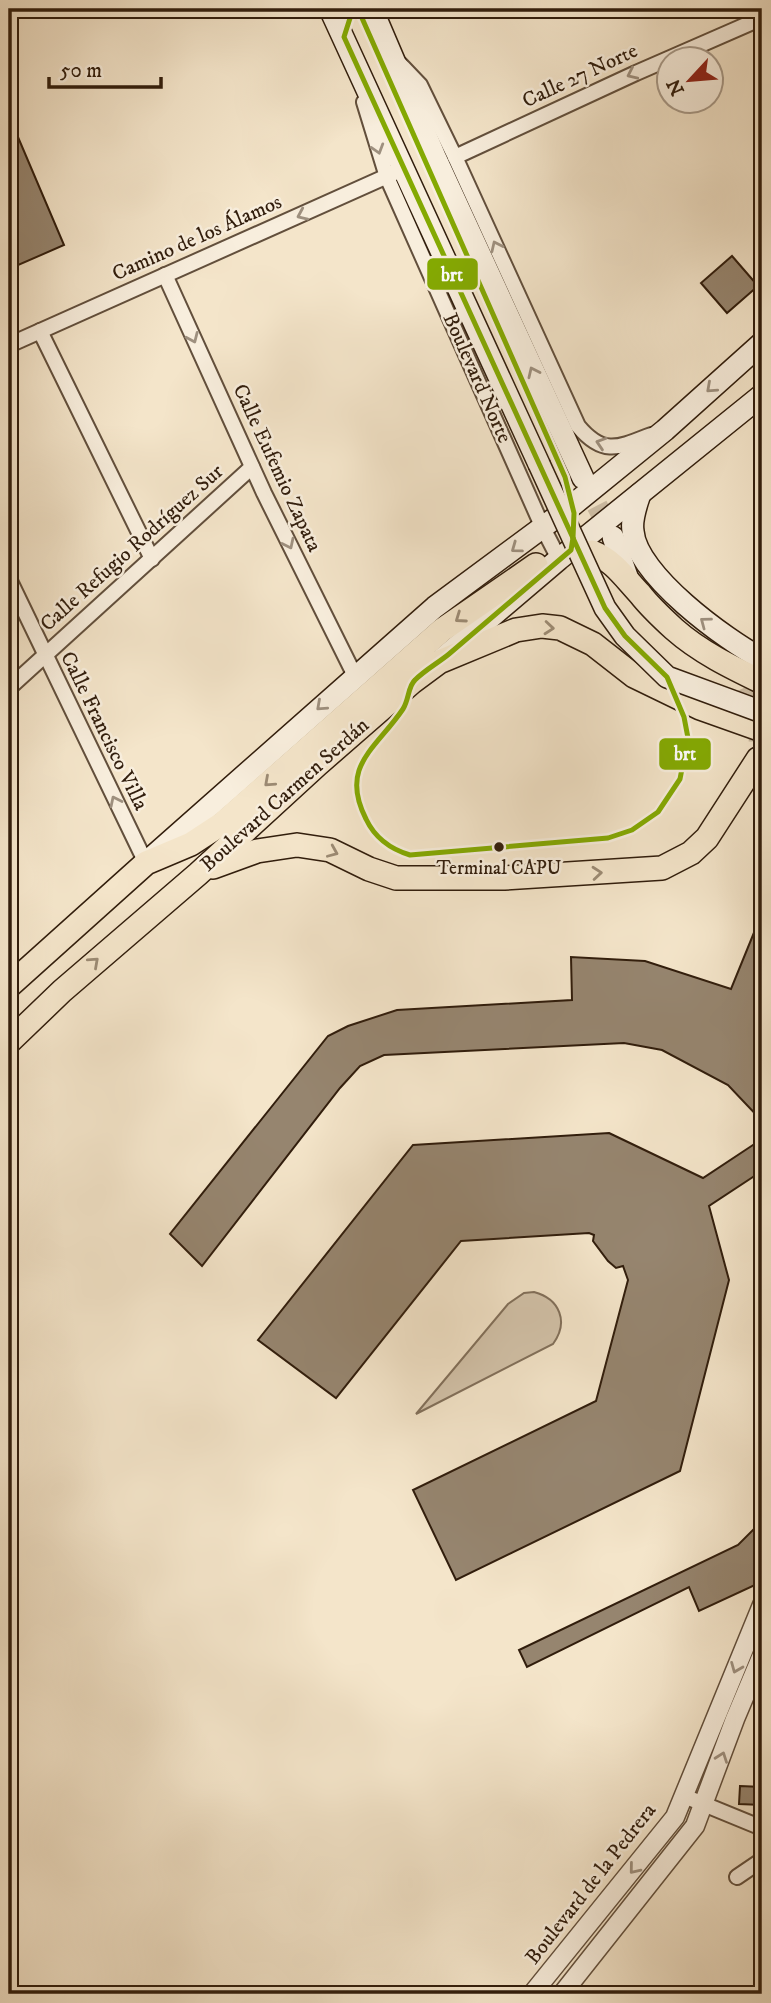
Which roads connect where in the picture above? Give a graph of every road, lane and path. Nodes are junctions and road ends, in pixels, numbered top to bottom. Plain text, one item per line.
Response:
1 (330, 9) edge
2 (372, 9) edge
3 (762, 18) edge
4 (393, 55) junction
5 (455, 157) junction
6 (395, 173) junction
7 (165, 275) junction
8 (40, 331) junction
9 (762, 343) edge
10 (9, 345) edge
11 (762, 395) edge
12 (665, 430) junction
13 (251, 467) junction
14 (583, 478) tunnel mouth
15 (640, 494) junction
16 (543, 528) junction
17 (613, 537) tunnel mouth
18 (592, 552) tunnel mouth
19 (152, 559) junction
20 (559, 559) junction
21 (536, 565) dead end
22 (9, 579) edge
23 (629, 582) junction
24 (44, 656) junction
25 (762, 659) edge
26 (439, 662) junction
27 (355, 676) junction
28 (754, 684) tunnel mouth
29 (9, 688) edge
30 (762, 712) edge
31 (762, 730) edge
32 (758, 759) dead end
33 (146, 863) junction
34 (198, 873) junction
35 (36, 963) junction
36 (9, 986) edge
37 (62, 991) junction
38 (9, 1042) edge
39 (762, 1605) edge
40 (762, 1656) edge
41 (684, 1796) junction
42 (704, 1804) junction
43 (762, 1828) edge
44 (762, 1860) edge
45 (737, 1877) dead end
46 (533, 1994) edge
47 (562, 1994) edge

1 -> 6 main road, Boulevard Norte
2 - 4 main road
3 -> 5 street, Calle 27 Norte
4 - 5 street
14 -> 4 main road
12 -> 5 street
6 -> 7 street, Camino de los Álamos
6 - 16 street, Boulevard Norte
6 - 30 main road, Boulevard Norte, bridge
7 - 8 street, Camino de los Álamos
7 -> 13 street, Calle Eufemio Zapata
8 - 10 street, Camino de los Álamos
8 - 19 street
9 -> 12 main road, Boulevard Carmen Serdán
11 - 15 main road, Boulevard Carmen Serdán
12 - 16 main road, Boulevard Carmen Serdán
13 - 19 street, Calle Refugio Rodríguez Sur
13 -> 27 street, Calle Eufemio Zapata
15 - 20 main road, Boulevard Carmen Serdán
25 -> 15 main road
16 - 20 street, Boulevard Norte
16 -> 27 main road, Boulevard Carmen Serdán
17 - 23 main road
18 - 23 main road
19 - 24 street, Calle Refugio Rodríguez Sur
20 - 26 main road, Boulevard Carmen Serdán
21 -> 33 main road
22 - 24 street, Calle Francisco Villa
23 - 28 main road
24 - 29 street, Calle Refugio Rodríguez Sur
33 -> 24 street, Calle Francisco Villa
26 -> 31 main road
26 - 34 main road, Boulevard Carmen Serdán
27 -> 33 main road, Boulevard Carmen Serdán
34 -> 32 main road
33 - 35 main road, Boulevard Carmen Serdán
37 -> 34 main road, Boulevard Carmen Serdán
35 - 36 main road, Boulevard Carmen Serdán
35 - 37 main road
37 - 38 main road, Boulevard Carmen Serdán
39 -> 41 street, Boulevard de la Pedrera
42 -> 40 street
41 - 42 street
41 -> 46 street, Boulevard de la Pedrera
42 - 43 street
42 - 47 street
44 - 45 street

